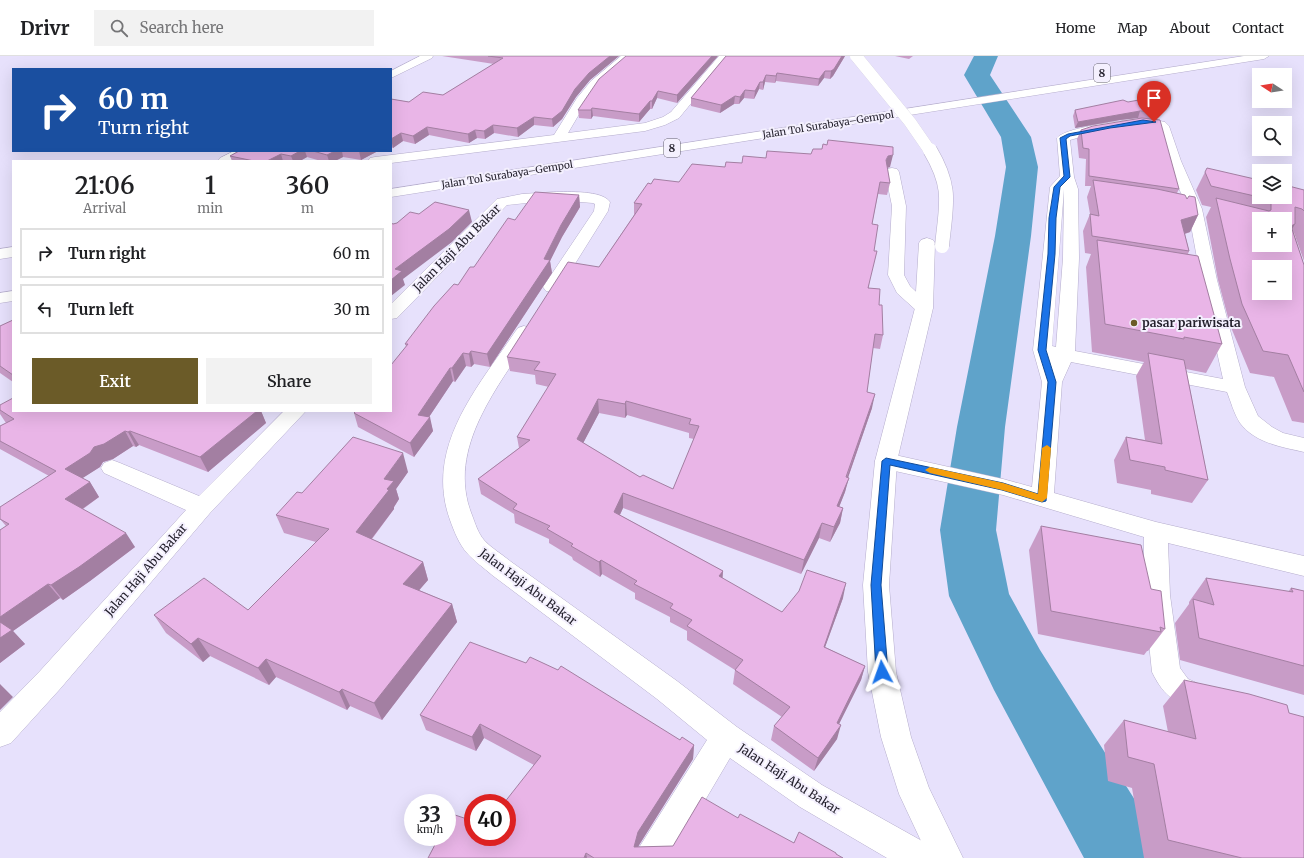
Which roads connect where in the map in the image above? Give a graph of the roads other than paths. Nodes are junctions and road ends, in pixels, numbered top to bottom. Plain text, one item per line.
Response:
1 (428, 56) edge
2 (628, 56) edge
3 (724, 56) edge
4 (843, 56) edge
5 (856, 56) edge
6 (1209, 56) edge
7 (1264, 56) edge
8 (392, 74) edge
9 (949, 100) junction
10 (559, 137) junction
11 (242, 152) edge
12 (227, 160) edge
13 (383, 160) edge
14 (925, 168) dead end
15 (892, 172) dead end
16 (392, 181) edge
17 (1070, 186) junction
18 (392, 192) edge
19 (1304, 235) edge
20 (1292, 236) edge
21 (12, 238) edge
22 (0, 240) edge
23 (12, 252) edge
24 (0, 254) edge
25 (1051, 254) junction
26 (1078, 259) junction
27 (12, 296) edge
28 (0, 298) edge
29 (926, 300) junction
30 (392, 313) edge
31 (1042, 350) junction
32 (1065, 355) junction
33 (1052, 382) junction
34 (1235, 387) junction
35 (295, 412) edge
36 (1304, 445) edge
37 (886, 461) junction
38 (112, 468) dead end
39 (1042, 498) junction
40 (202, 507) junction
41 (1156, 531) junction
42 (1304, 566) edge
43 (1228, 706) edge
44 (0, 733) edge
45 (726, 737) junction
46 (652, 858) edge
47 (919, 858) edge
48 (946, 858) edge

1 - 8 main road
2 - 10 main road
3 - 10 main road
4 - 14 main road
5 - 29 main road, bridge
6 - 9 main road, Jalan Tol Surabaya–Gempol / 8
7 - 9 main road, Jalan Tol Surabaya–Gempol / 8
9 - 16 main road, Jalan Tol Surabaya–Gempol / 8
9 - 18 main road, Jalan Tol Surabaya–Gempol / 8
10 - 13 main road
11 - 12 main road
15 - 29 main road
17 - 25 main road
17 - 26 main road
17 - 34 main road
19 - 20 main road
21 - 22 main road
23 - 24 main road
25 - 26 main road
25 - 31 main road
26 - 32 main road
27 - 28 main road
29 - 37 main road
30 - 45 main road, Jalan Haji Abu Bakar
31 - 32 main road
31 - 33 main road
32 - 33 main road
32 - 34 main road
33 - 39 main road
34 - 36 main road
35 - 40 main road, Jalan Haji Abu Bakar
37 - 39 main road
37 - 48 main road
38 - 40 main road
39 - 41 main road
40 - 44 main road, Jalan Haji Abu Bakar
41 - 42 main road
41 - 43 main road
45 - 46 main road
45 - 47 main road, Jalan Haji Abu Bakar

